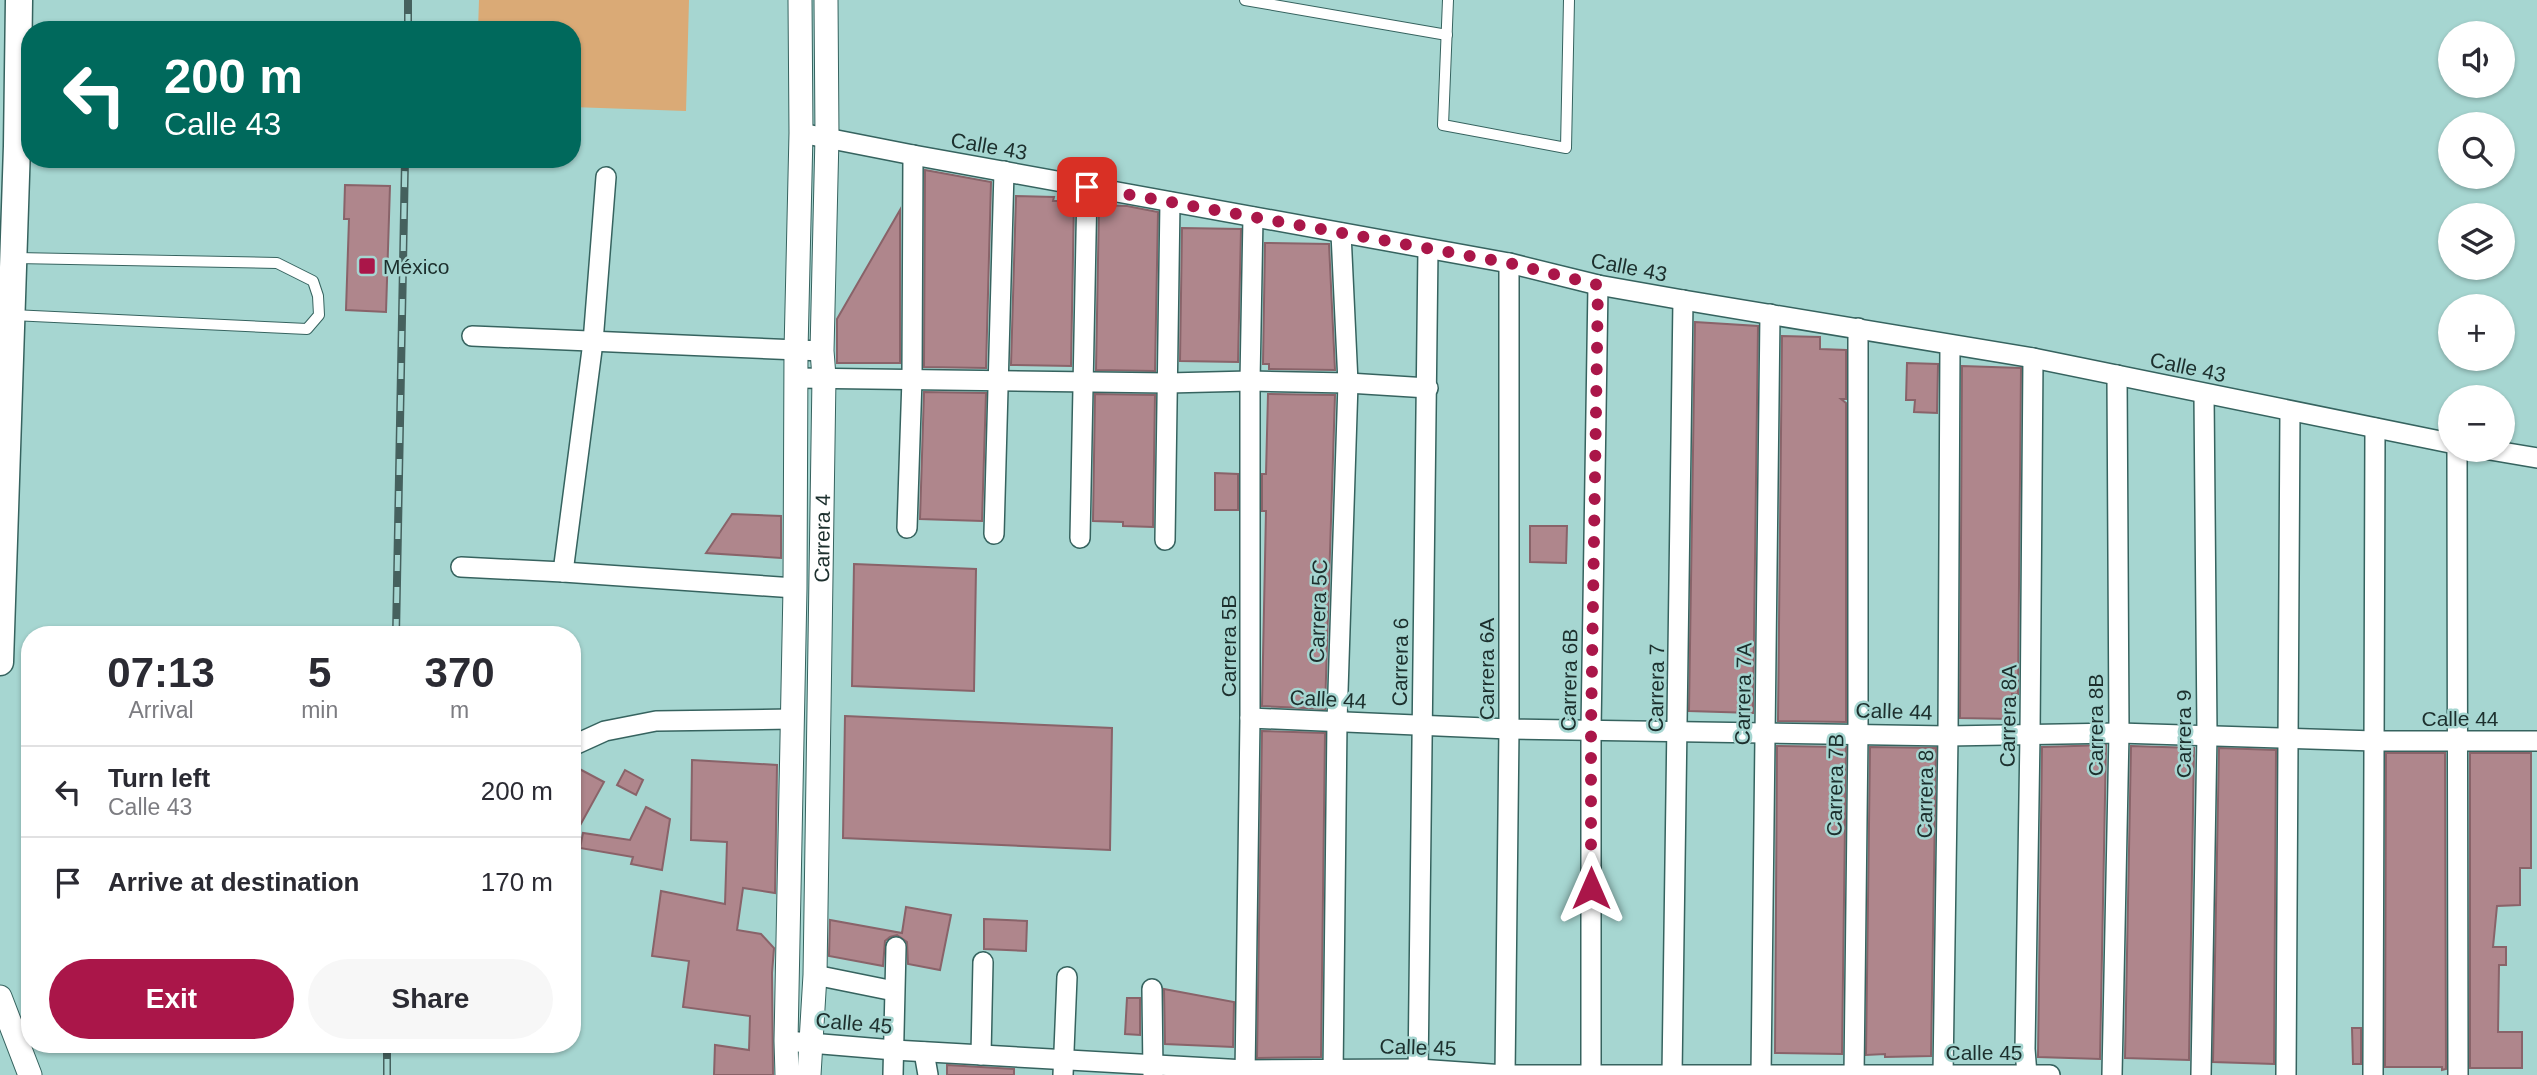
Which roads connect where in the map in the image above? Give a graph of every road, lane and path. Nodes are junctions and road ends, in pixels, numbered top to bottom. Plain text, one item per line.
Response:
1 (19, 0) edge
2 (800, 0) edge
3 (826, 0) edge
4 (1245, 0) edge
5 (1448, 0) edge
6 (1569, 0) edge
7 (1447, 34) junction
8 (801, 133) junction
9 (827, 136) junction
10 (913, 155) junction
11 (1004, 172) junction
12 (606, 177) dead end
13 (1087, 187) junction
14 (1170, 202) junction
15 (1253, 217) junction
16 (1341, 233) junction
17 (1428, 249) junction
18 (9, 256) edge
19 (1509, 263) junction
20 (1598, 285) junction
21 (1683, 300) junction
22 (12, 314) junction
23 (1770, 314) junction
24 (1858, 328) junction
25 (472, 336) dead end
26 (593, 342) junction
27 (1950, 345) junction
28 (796, 351) junction
29 (822, 351) junction
30 (5, 356) edge
31 (2033, 358) junction
32 (2117, 375) junction
33 (824, 377) junction
34 (797, 378) junction
35 (912, 379) junction
36 (1000, 380) junction
37 (1082, 381) junction
38 (1250, 381) junction
39 (1168, 383) junction
40 (1348, 383) junction
41 (1428, 388) junction
42 (2204, 394) junction
43 (2290, 411) junction
44 (2375, 428) junction
45 (2438, 441) edge
46 (2515, 454) edge
47 (2537, 458) edge
48 (2457, 462) edge
49 (907, 528) dead end
50 (994, 534) dead end
51 (1080, 538) dead end
52 (1165, 540) dead end
53 (461, 567) dead end
54 (563, 572) junction
55 (795, 588) junction
56 (0, 662) edge
57 (1250, 718) junction
58 (792, 719) junction
59 (1337, 722) junction
60 (1422, 725) junction
61 (1508, 729) junction
62 (1591, 730) junction
63 (1679, 730) junction
64 (1765, 731) junction
65 (1858, 733) junction
66 (2119, 733) junction
67 (2207, 734) junction
68 (2031, 735) junction
69 (1948, 736) junction
70 (2288, 738) junction
71 (2375, 741) junction
72 (2458, 741) junction
73 (2537, 741) edge
74 (581, 742) edge
75 (896, 947) dead end
76 (983, 962) dead end
77 (815, 975) junction
78 (1067, 977) dead end
79 (1152, 989) dead end
80 (894, 991) junction
81 (0, 998) edge
82 (786, 1041) junction
83 (811, 1042) junction
84 (894, 1050) junction
85 (21, 1052) edge
86 (924, 1052) junction
87 (21, 1053) edge
88 (981, 1055) junction
89 (1063, 1067) edge
90 (1153, 1069) edge
91 (1245, 1072) edge
92 (1334, 1072) edge
93 (1418, 1072) edge
94 (1591, 1074) edge
95 (1854, 1074) edge
96 (2027, 1074) edge
97 (30, 1075) edge
98 (787, 1075) edge
99 (809, 1075) edge
100 (893, 1075) edge
101 (928, 1075) edge
102 (1505, 1075) edge
103 (1672, 1075) edge
104 (1761, 1075) edge
105 (1943, 1075) edge
106 (2050, 1075) edge
107 (2112, 1075) edge
108 (2201, 1075) edge
109 (2286, 1075) edge
110 (2373, 1075) edge
111 (2458, 1075) edge

1 - 18 main road
2 - 8 street, Carrera 4
3 - 9 street, Carrera 4
4 - 7 lane
5 - 7 lane
6 - 7 lane
8 - 9 street, Calle 43
8 - 28 street, Carrera 4
9 - 10 street, Calle 43
9 - 29 street, Carrera 4
10 - 11 street, Calle 43
10 - 35 street
11 - 13 street, Calle 43
11 - 36 street
12 - 26 street
13 - 14 street, Calle 43
13 - 37 street
14 - 15 street, Calle 43
14 - 39 street
15 - 16 street, Calle 43
15 - 38 street, Carrera 5B
16 - 17 street, Calle 43
16 - 40 street, Carrera 5C
17 - 19 street, Calle 43
17 - 41 street, Carrera 6
18 - 22 main road
18 - 22 lane
19 - 20 street, Calle 43
19 - 61 street, Carrera 6A
20 - 21 street, Calle 43
20 - 62 street, Carrera 6B
21 - 23 street, Calle 43
21 - 63 street, Carrera 7
22 - 30 main road
23 - 24 street, Calle 43
23 - 64 street, Carrera 7A
24 - 27 street, Calle 43
24 - 65 street, Carrera 7B
25 - 26 street
26 - 28 street
26 - 54 street
27 - 31 street, Calle 43
27 - 69 street, Carrera 8
28 - 29 street
28 - 34 street, Carrera 4
29 - 33 street, Carrera 4
30 - 56 main road
31 - 32 street, Calle 43
31 - 68 street, Carrera 8A
32 - 42 street, Calle 43
32 - 66 street, Carrera 8B
33 - 34 street
33 - 35 street
33 - 77 street, Carrera 4
34 - 55 street, Carrera 4
35 - 36 street
35 - 49 street
36 - 37 street
36 - 50 street
37 - 39 street
37 - 51 street
38 - 39 street
38 - 40 street
38 - 57 street, Carrera 5B
39 - 52 street
40 - 41 street
40 - 59 street, Carrera 5C
41 - 60 street, Carrera 6
42 - 43 street, Calle 43
42 - 67 street, Carrera 9
43 - 44 street, Calle 43
43 - 70 street
44 - 45 street, Calle 43
44 - 71 street
46 - 47 street
48 - 72 street
53 - 54 street
54 - 55 street
55 - 58 street, Carrera 4
57 - 59 street, Calle 44
57 - 91 street, Carrera 5B
58 - 74 street
58 - 82 street, Carrera 4
59 - 60 street, Calle 44
59 - 92 street, Carrera 5C
60 - 61 street, Calle 44
60 - 93 street, Carrera 6
61 - 62 street, Calle 44
61 - 102 street, Carrera 6A
62 - 63 street, Calle 44
62 - 94 street, Carrera 6B
63 - 64 street, Calle 44
63 - 103 street, Carrera 7
64 - 65 street, Calle 44
64 - 104 street, Carrera 7A
65 - 69 street, Calle 44
65 - 95 street, Carrera 7B
66 - 67 street, Calle 44
66 - 68 street, Calle 44
66 - 107 street, Carrera 8B
67 - 70 street, Calle 44
67 - 108 street, Carrera 9
68 - 69 street, Calle 44
68 - 96 street, Carrera 8A
69 - 105 street, Carrera 8
70 - 71 street, Calle 44
70 - 109 street
71 - 72 street, Calle 44
71 - 110 street
72 - 73 street, Calle 44
72 - 111 street
75 - 80 street
76 - 88 street
77 - 80 street
77 - 83 street, Carrera 4
78 - 89 street
79 - 90 street
80 - 84 street
81 - 85 street
82 - 83 street, Calle 45
82 - 98 street, Carrera 4
83 - 84 street, Calle 45
83 - 99 street, Carrera 4
84 - 86 street, Calle 45
84 - 100 street
86 - 88 street, Calle 45
86 - 101 street
87 - 97 street
88 - 89 street, Calle 45
89 - 90 street, Calle 45
90 - 91 street, Calle 45
91 - 92 street, Calle 45
92 - 93 street, Calle 45
93 - 102 street, Calle 45
94 - 102 street, Calle 45
94 - 103 street, Calle 45
95 - 104 street, Calle 45
95 - 105 street, Calle 45
96 - 105 street, Calle 45
96 - 106 street, Calle 45
103 - 104 street, Calle 45

